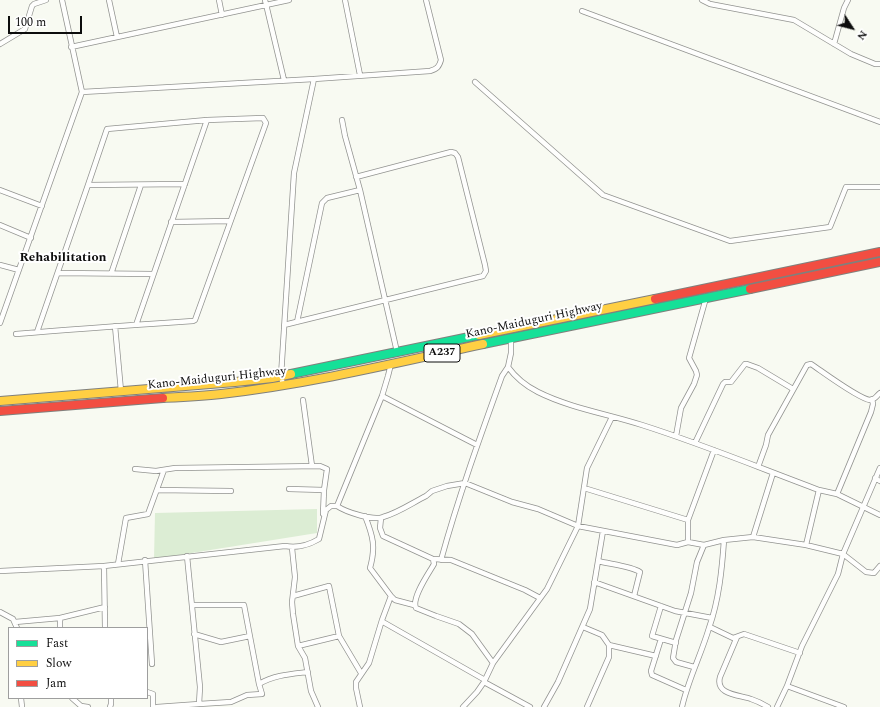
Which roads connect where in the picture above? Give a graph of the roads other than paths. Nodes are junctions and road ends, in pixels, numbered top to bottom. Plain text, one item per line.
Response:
1 (46, 0) edge
2 (62, 0) edge
3 (109, 0) edge
4 (219, 0) edge
5 (265, 0) edge
6 (289, 0) edge
7 (345, 0) edge
8 (426, 0) edge
9 (702, 0) edge
10 (848, 0) edge
11 (267, 6) junction
12 (582, 11) dead end
13 (222, 15) junction
14 (117, 37) junction
15 (0, 44) edge
16 (834, 44) junction
17 (72, 47) junction
18 (880, 64) edge
19 (360, 75) junction
20 (314, 79) junction
21 (284, 80) junction
22 (475, 82) dead end
23 (82, 92) junction
24 (207, 120) junction
25 (342, 120) dead end
26 (880, 122) edge
27 (356, 177) junction
28 (185, 184) junction
29 (141, 185) junction
30 (88, 186) junction
31 (880, 187) edge
32 (0, 190) edge
33 (360, 190) junction
34 (42, 206) junction
35 (230, 221) junction
36 (171, 222) junction
37 (0, 225) edge
38 (30, 238) junction
39 (880, 252) edge
40 (880, 262) edge
41 (0, 266) edge
42 (20, 270) junction
43 (58, 273) junction
44 (111, 274) junction
45 (153, 274) junction
46 (706, 298) junction
47 (385, 301) junction
48 (297, 322) junction
49 (0, 323) edge
50 (136, 325) junction
51 (284, 325) junction
52 (115, 326) junction
53 (37, 332) junction
54 (16, 334) dead end
55 (511, 338) junction
56 (396, 352) junction
57 (391, 364) junction
58 (508, 367) junction
59 (281, 376) junction
60 (283, 385) junction
61 (793, 389) junction
62 (121, 391) junction
63 (880, 393) edge
64 (382, 396) junction
65 (872, 399) junction
66 (303, 400) dead end
67 (0, 401) edge
68 (0, 410) edge
69 (612, 417) junction
70 (676, 436) junction
71 (695, 443) junction
72 (477, 446) junction
73 (714, 450) junction
74 (312, 466) junction
75 (758, 467) junction
76 (880, 468) edge
77 (135, 469) dead end
78 (164, 470) junction
79 (773, 473) junction
80 (875, 478) junction
81 (880, 481) edge
82 (465, 483) junction
83 (584, 488) junction
84 (289, 489) dead end
85 (157, 490) junction
86 (324, 490) junction
87 (819, 490) junction
88 (231, 491) dead end
89 (837, 494) junction
90 (337, 506) junction
91 (863, 506) junction
92 (880, 515) edge
93 (365, 516) junction
94 (381, 518) junction
95 (323, 519) junction
96 (688, 520) junction
97 (578, 526) junction
98 (603, 531) junction
99 (753, 536) junction
100 (724, 540) junction
101 (688, 542) junction
102 (704, 545) junction
103 (806, 545) junction
104 (292, 548) junction
105 (843, 554) junction
106 (187, 556) junction
107 (433, 559) junction
108 (145, 560) junction
109 (441, 560) junction
110 (598, 561) junction
111 (118, 564) junction
112 (104, 566) junction
113 (880, 566) edge
114 (0, 571) edge
115 (594, 582) junction
116 (292, 596) junction
117 (391, 596) junction
118 (634, 596) junction
119 (540, 598) junction
120 (192, 605) junction
121 (414, 605) junction
122 (660, 606) junction
123 (105, 607) junction
124 (0, 612) edge
125 (685, 612) junction
126 (60, 618) junction
127 (712, 618) junction
128 (382, 620) junction
129 (15, 622) junction
130 (17, 627) edge
131 (60, 627) edge
132 (105, 627) edge
133 (583, 627) junction
134 (710, 628) junction
135 (194, 634) junction
136 (250, 636) junction
137 (339, 636) junction
138 (737, 637) junction
139 (661, 640) junction
140 (676, 642) junction
141 (609, 645) junction
142 (298, 646) junction
143 (800, 653) junction
144 (656, 656) junction
145 (493, 663) junction
146 (152, 664) dead end
147 (694, 667) junction
148 (308, 672) junction
149 (361, 673) junction
150 (484, 681) junction
151 (259, 684) junction
152 (787, 686) junction
153 (686, 690) junction
154 (148, 692) edge
155 (73, 699) edge
156 (199, 704) junction
157 (232, 705) edge
158 (79, 707) edge
159 (88, 707) edge
160 (153, 707) edge
161 (157, 707) edge
162 (318, 707) edge
163 (360, 707) edge
164 (463, 707) edge
165 (530, 707) edge
166 (544, 707) edge
167 (587, 707) edge
168 (682, 707) edge
169 (768, 707) edge
170 (777, 707) edge
171 (844, 707) edge

1 - 15 street
2 - 17 street
3 - 14 street
4 - 13 street
5 - 11 street
6 - 11 street
7 - 19 street
8 - 19 street
9 - 16 street
10 - 16 street
11 - 13 street
11 - 21 street
12 - 26 street
13 - 14 street
14 - 17 street
16 - 18 street
17 - 23 street
19 - 20 street
20 - 21 street
20 - 51 street
21 - 23 street
22 - 31 street
23 - 34 street
24 - 28 street
24 - 30 street
24 - 35 street
25 - 27 street
27 - 33 street
27 - 47 street
28 - 29 street
28 - 36 street
29 - 30 street
29 - 44 street
30 - 43 street
32 - 34 street
33 - 47 street
33 - 48 street
34 - 38 street
35 - 36 street
35 - 50 street
36 - 45 street
37 - 38 street
38 - 42 street
39 - 56 highway, Kano-Maiduguri Highway / A237
40 - 46 highway, Kano-Maiduguri Highway / A237
41 - 42 street
42 - 49 street
43 - 44 street
43 - 53 street
44 - 45 street
45 - 50 street
46 - 55 highway, Kano-Maiduguri Highway / A237
46 - 70 street
47 - 48 street
47 - 56 street
48 - 51 street
50 - 52 street
51 - 59 street
52 - 53 street
52 - 62 street
53 - 54 street
55 - 57 highway, Kano-Maiduguri Highway / A237
55 - 58 street
56 - 59 highway, Kano-Maiduguri Highway / A237
57 - 60 highway, Kano-Maiduguri Highway / A237
57 - 64 street
58 - 69 street
58 - 72 street
59 - 60 street
59 - 62 highway, Kano-Maiduguri Highway / A237
60 - 68 highway, Kano-Maiduguri Highway / A237
61 - 65 street
61 - 71 street
61 - 75 street
62 - 67 highway, Kano-Maiduguri Highway / A237
63 - 65 street
64 - 72 street
64 - 90 street
65 - 89 street
66 - 74 street
69 - 70 street
69 - 83 street
70 - 71 street
71 - 73 street
72 - 82 street
73 - 75 street
73 - 96 street
74 - 78 street
74 - 86 street
75 - 79 street
76 - 80 street
77 - 78 street
78 - 85 street
79 - 87 street
79 - 99 street
80 - 81 street
80 - 91 street
82 - 94 street
82 - 97 street
82 - 109 street
83 - 96 street
83 - 97 street
84 - 86 street
85 - 88 street
85 - 111 street
86 - 95 street
87 - 89 street
87 - 103 street
89 - 91 street
90 - 93 street
90 - 95 street
91 - 92 street
91 - 105 street
93 - 94 street
93 - 117 street
94 - 107 street
95 - 104 street
96 - 101 street
97 - 98 street
97 - 119 street
98 - 101 street
98 - 110 street
99 - 100 street
99 - 103 street
100 - 102 street
100 - 127 street
101 - 102 street
102 - 125 street
103 - 105 street
104 - 106 street
104 - 116 street
105 - 113 street
105 - 143 street
106 - 108 street
106 - 120 street
107 - 109 street
107 - 121 street
108 - 111 street
108 - 146 street
109 - 119 street
110 - 115 street
110 - 118 street
111 - 112 street
112 - 114 street
112 - 123 street
115 - 118 street
115 - 133 street
116 - 137 street
116 - 142 street
117 - 121 street
117 - 128 street
118 - 122 street
119 - 145 street
120 - 135 street
120 - 136 street
121 - 145 street
122 - 125 street
122 - 139 street
123 - 126 street
123 - 132 street
124 - 129 street
125 - 127 street
125 - 140 street
126 - 129 street
126 - 131 street
127 - 134 street
128 - 149 street
128 - 150 street
129 - 130 street
133 - 141 street
133 - 166 street
134 - 138 street
134 - 147 street
135 - 136 street
135 - 156 street
136 - 151 street
137 - 142 street
137 - 149 street
138 - 143 street
138 - 169 street
139 - 140 street
139 - 144 street
140 - 147 street
141 - 144 street
141 - 167 street
142 - 148 street
143 - 152 street
144 - 153 street
145 - 150 street
147 - 153 street
148 - 151 street
148 - 162 street
149 - 163 street
150 - 164 street
150 - 165 street
151 - 157 street
152 - 170 street
152 - 171 street
153 - 168 street
154 - 160 street
155 - 158 street
156 - 157 street
156 - 161 street
158 - 159 street

